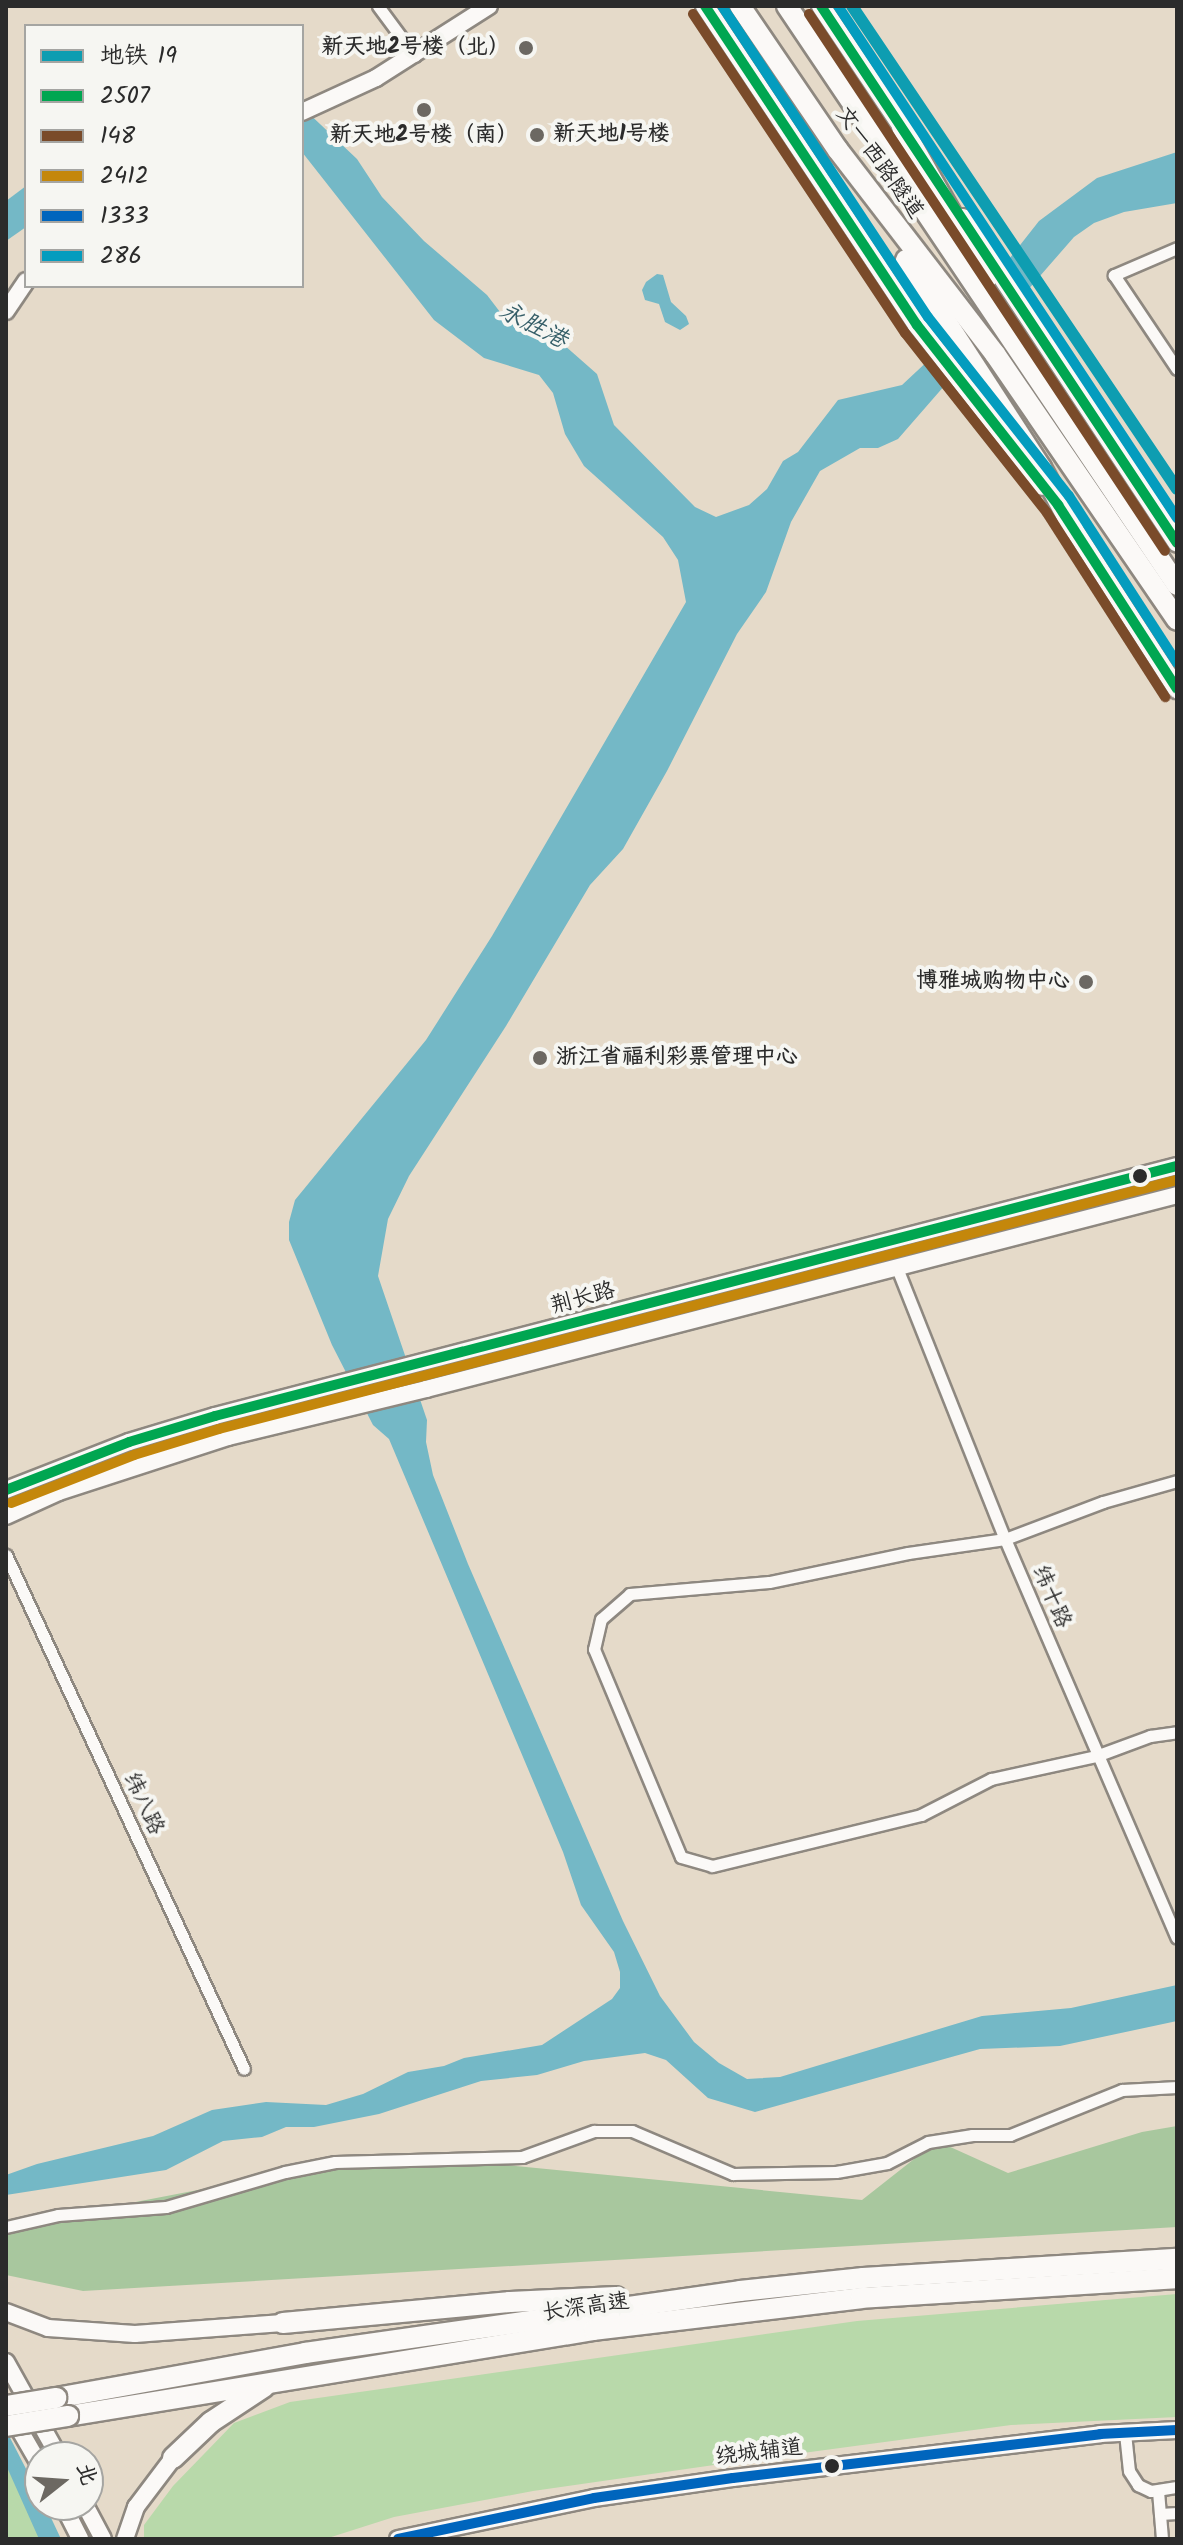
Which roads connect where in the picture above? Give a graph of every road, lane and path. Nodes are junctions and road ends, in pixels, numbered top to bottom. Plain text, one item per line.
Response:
1 (378, 6) edge
2 (489, 6) edge
3 (705, 6) edge
4 (740, 6) edge
5 (787, 6) edge
6 (821, 6) edge
7 (415, 56) junction
8 (304, 111) edge
9 (902, 127) joint
10 (1177, 248) edge
11 (983, 271) junction
12 (24, 284) edge
13 (938, 297) junction
14 (6, 311) edge
15 (1021, 330) junction
16 (1177, 369) edge
17 (971, 379) junction
18 (1073, 528) joint
19 (1177, 543) edge
20 (1177, 585) edge
21 (1177, 620) edge
22 (1177, 689) edge
23 (1177, 1166) edge
24 (1177, 1195) edge
25 (897, 1268) junction
26 (1177, 1481) edge
27 (6, 1490) edge
28 (6, 1516) edge
29 (1005, 1539) junction
30 (6, 1555) edge
31 (1177, 1732) edge
32 (1096, 1756) junction
33 (1177, 1938) edge
34 (244, 2069) dead end
35 (1177, 2087) edge
36 (6, 2227) edge
37 (1177, 2259) edge
38 (1177, 2278) edge
39 (740, 2291) junction
40 (6, 2312) edge
41 (283, 2323) joint
42 (6, 2362) edge
43 (269, 2383) junction
44 (6, 2406) edge
45 (6, 2426) edge
46 (1177, 2430) edge
47 (1125, 2433) junction
48 (26, 2441) edge
49 (50, 2441) edge
50 (173, 2458) joint
51 (1177, 2487) edge
52 (1158, 2491) junction
53 (1177, 2513) edge
54 (1160, 2514) junction
55 (71, 2521) edge
56 (93, 2521) edge
57 (80, 2539) edge
58 (103, 2539) edge
59 (125, 2539) edge
60 (398, 2539) edge
61 (1162, 2539) edge

1 - 7 street
2 - 7 main road
3 - 17 main road
4 - 13 highway, 文一西路隧道
5 - 11 highway, 文一西路隧道
6 - 9 main road
7 - 8 main road
9 - 11 highway
10 - 16 street
11 - 15 highway, 文一西路隧道
12 - 14 main road
13 - 17 highway
13 - 21 highway, 文一西路隧道
15 - 19 main road
15 - 20 highway, 文一西路隧道
17 - 18 highway
18 - 22 main road
23 - 27 main road, 荆长路
24 - 25 main road
25 - 28 main road
25 - 29 street, 纬十路
26 - 29 street
29 - 32 street, 纬十路
29 - 32 street
30 - 34 street, 纬八路
31 - 32 street
32 - 33 street, 纬十路
35 - 36 street
37 - 39 highway, 长深高速
38 - 43 highway, 长深高速
39 - 41 highway
39 - 44 highway, 长深高速, bridge
40 - 41 main road
42 - 49 main road
43 - 45 highway, 长深高速, bridge
43 - 50 highway
44 - 48 main road
46 - 47 main road, 绕城辅道
47 - 52 street
47 - 60 main road, 绕城辅道
50 - 59 main road
51 - 52 street
52 - 54 street
53 - 54 street
54 - 61 street
55 - 57 main road
56 - 58 main road

